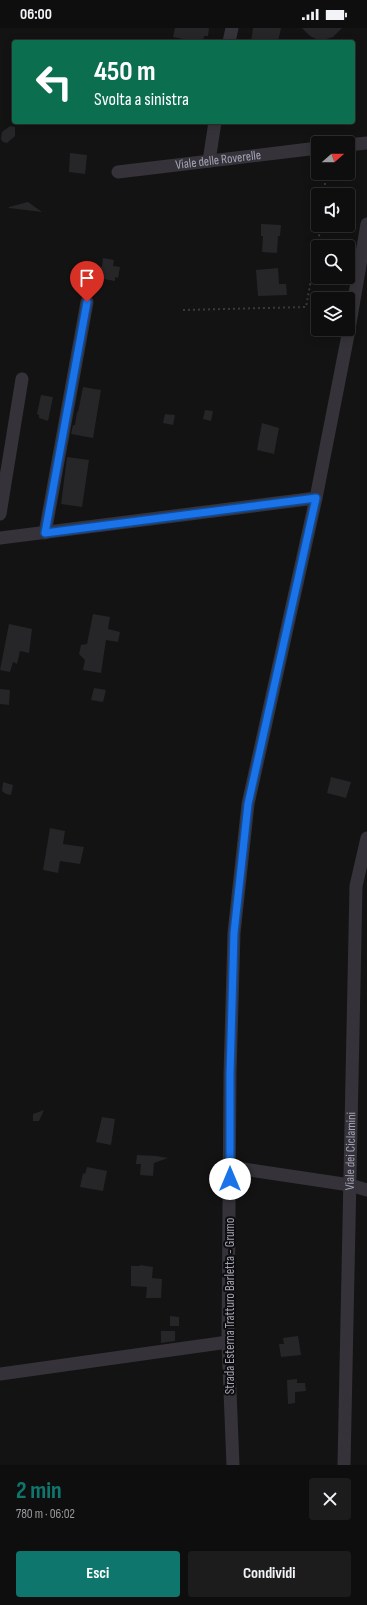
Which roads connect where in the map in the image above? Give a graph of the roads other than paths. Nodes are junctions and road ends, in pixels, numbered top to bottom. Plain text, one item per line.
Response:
1 (232, 28) edge
2 (229, 40) edge
3 (216, 124) edge
4 (367, 143) edge
5 (355, 144) edge
6 (311, 149) edge
7 (209, 161) junction
8 (118, 172) dead end
9 (367, 224) edge
10 (87, 302) dead end
11 (22, 379) dead end
12 (316, 498) junction
13 (0, 514) edge
14 (45, 533) junction
15 (0, 538) edge
16 (367, 838) edge
17 (230, 1167) junction
18 (350, 1185) junction
19 (367, 1190) edge
20 (228, 1342) junction
21 (0, 1374) edge
22 (233, 1465) edge
23 (344, 1465) edge

1 - 2 street
3 - 7 street
4 - 5 street
6 - 7 street, Viale delle Roverelle
7 - 8 street, Viale delle Roverelle
9 - 12 street, Strada Esterna Tratturo Barletta - Grumo
10 - 14 street
11 - 13 street
12 - 14 street
12 - 17 street, Strada Esterna Tratturo Barletta - Grumo
14 - 15 street
16 - 18 street, Viale dei Ciclamini
17 - 18 street
17 - 20 street, Strada Esterna Tratturo Barletta - Grumo
18 - 19 street
18 - 23 street, Viale dei Ciclamini
20 - 21 street
20 - 22 street, Strada Esterna Tratturo Barletta - Grumo

